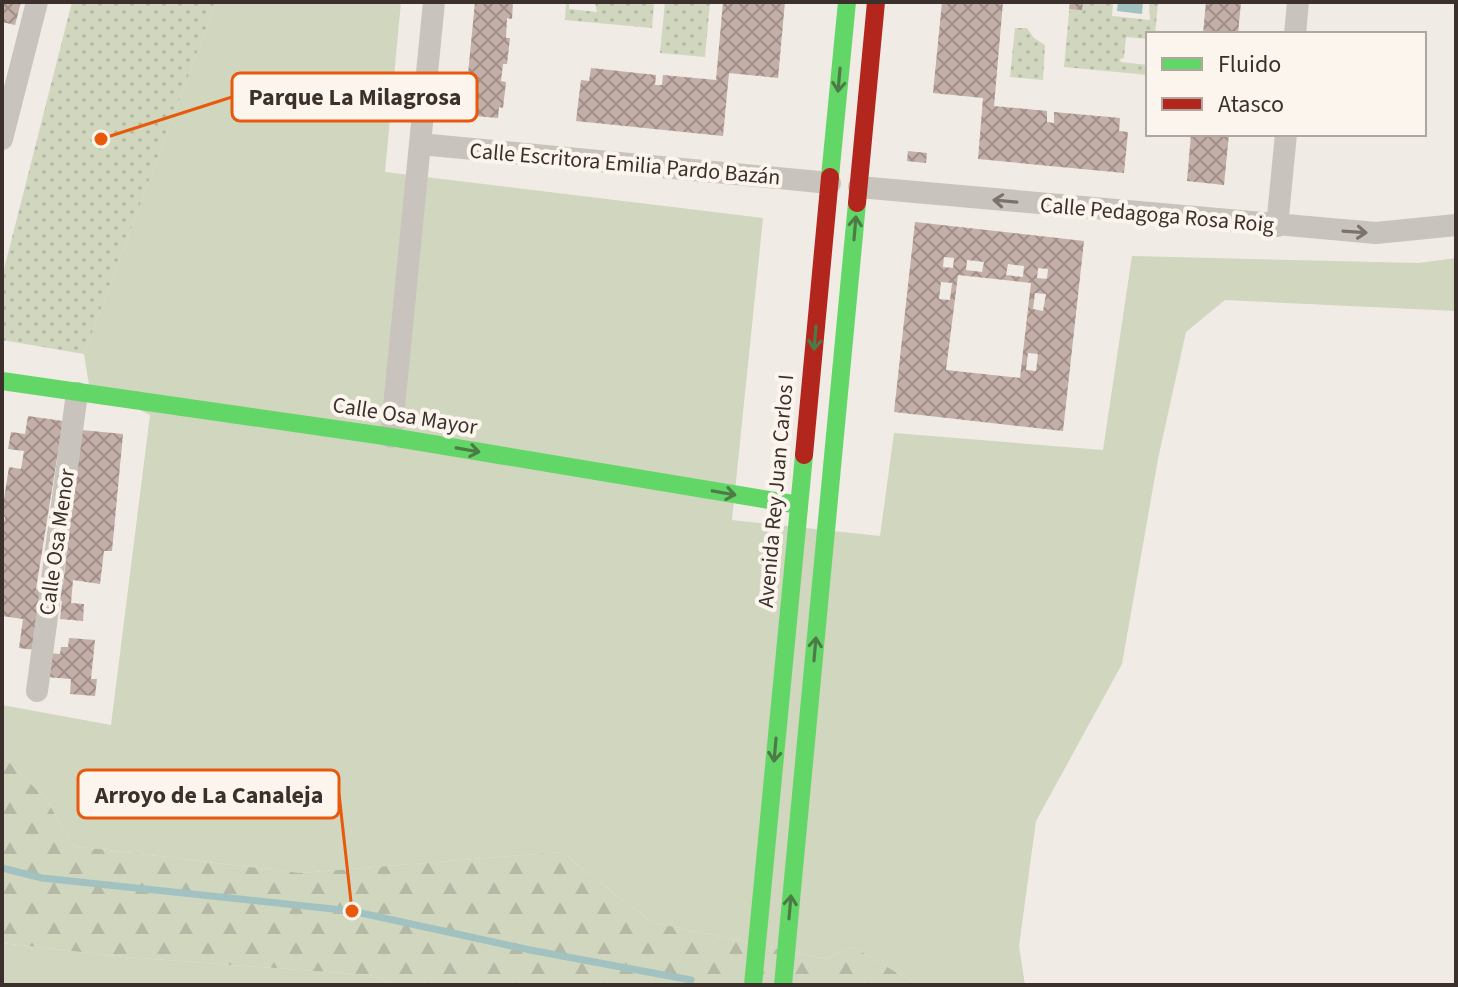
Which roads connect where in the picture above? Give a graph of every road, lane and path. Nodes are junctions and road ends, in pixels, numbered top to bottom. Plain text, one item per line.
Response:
1 (37, 2) edge
2 (434, 2) edge
3 (847, 2) edge
4 (876, 2) edge
5 (1298, 2) edge
6 (1295, 32) edge
7 (1286, 136) edge
8 (2, 139) edge
9 (420, 144) junction
10 (830, 183) junction
11 (859, 187) junction
12 (1456, 225) edge
13 (1277, 226) junction
14 (2, 381) edge
15 (77, 393) junction
16 (391, 437) junction
17 (799, 505) junction
18 (37, 691) dead end
19 (753, 985) edge
20 (783, 985) edge

1 - 8 street
2 - 9 street
3 -> 10 main road, Avenida Rey Juan Carlos I
4 - 11 main road
5 - 6 street
7 - 13 street
9 - 10 street, Calle Escritora Emilia Pardo Bazán
9 - 16 street
10 -> 17 main road, Avenida Rey Juan Carlos I
13 -> 11 street, Calle Pedagoga Rosa Roig
20 -> 11 main road
13 -> 12 street, Calle Pedagoga Rosa Roig
14 - 15 main road, Calle Osa Mayor
15 - 16 main road, Calle Osa Mayor
15 - 18 street, Calle Osa Menor
16 -> 17 main road, Calle Osa Mayor
17 -> 19 main road, Avenida Rey Juan Carlos I

